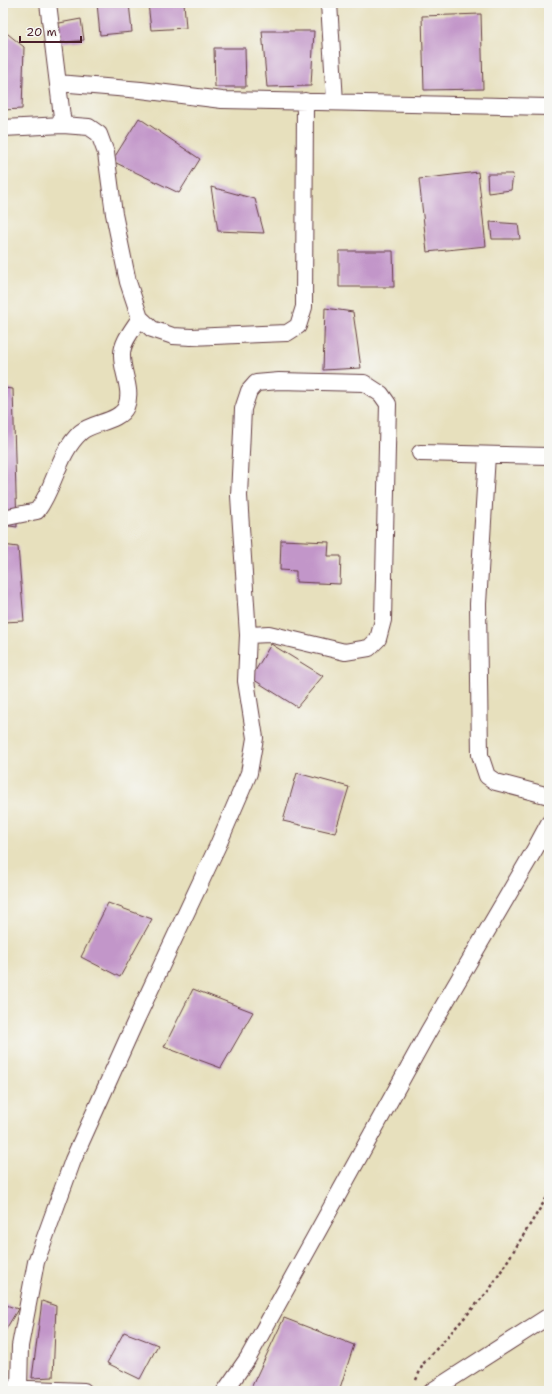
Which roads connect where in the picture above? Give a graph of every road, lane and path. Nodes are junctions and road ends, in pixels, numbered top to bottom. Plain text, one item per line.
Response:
1 (48, 3) edge
2 (329, 3) edge
3 (58, 83) junction
4 (305, 101) junction
5 (335, 102) junction
6 (549, 107) edge
7 (63, 125) junction
8 (3, 128) edge
9 (140, 318) junction
10 (420, 454) dead end
11 (487, 455) junction
12 (549, 456) edge
13 (3, 518) edge
14 (248, 635) junction
15 (549, 796) edge
16 (549, 823) edge
17 (549, 1194) edge
18 (549, 1316) edge
19 (414, 1384) dead end
20 (3, 1388) edge
21 (19, 1388) junction
22 (84, 1391) edge
23 (225, 1391) edge
24 (432, 1391) edge

1 - 3 street
2 - 5 street
3 - 4 street
3 - 7 street
4 - 5 street
4 - 9 street
5 - 6 street
7 - 8 street
7 - 9 street
9 - 13 street
10 - 11 street
11 - 12 street
11 - 15 street
14 - 14 street
14 - 21 street
16 - 23 street
17 - 19 path
18 - 24 street
20 - 21 street
21 - 22 street

